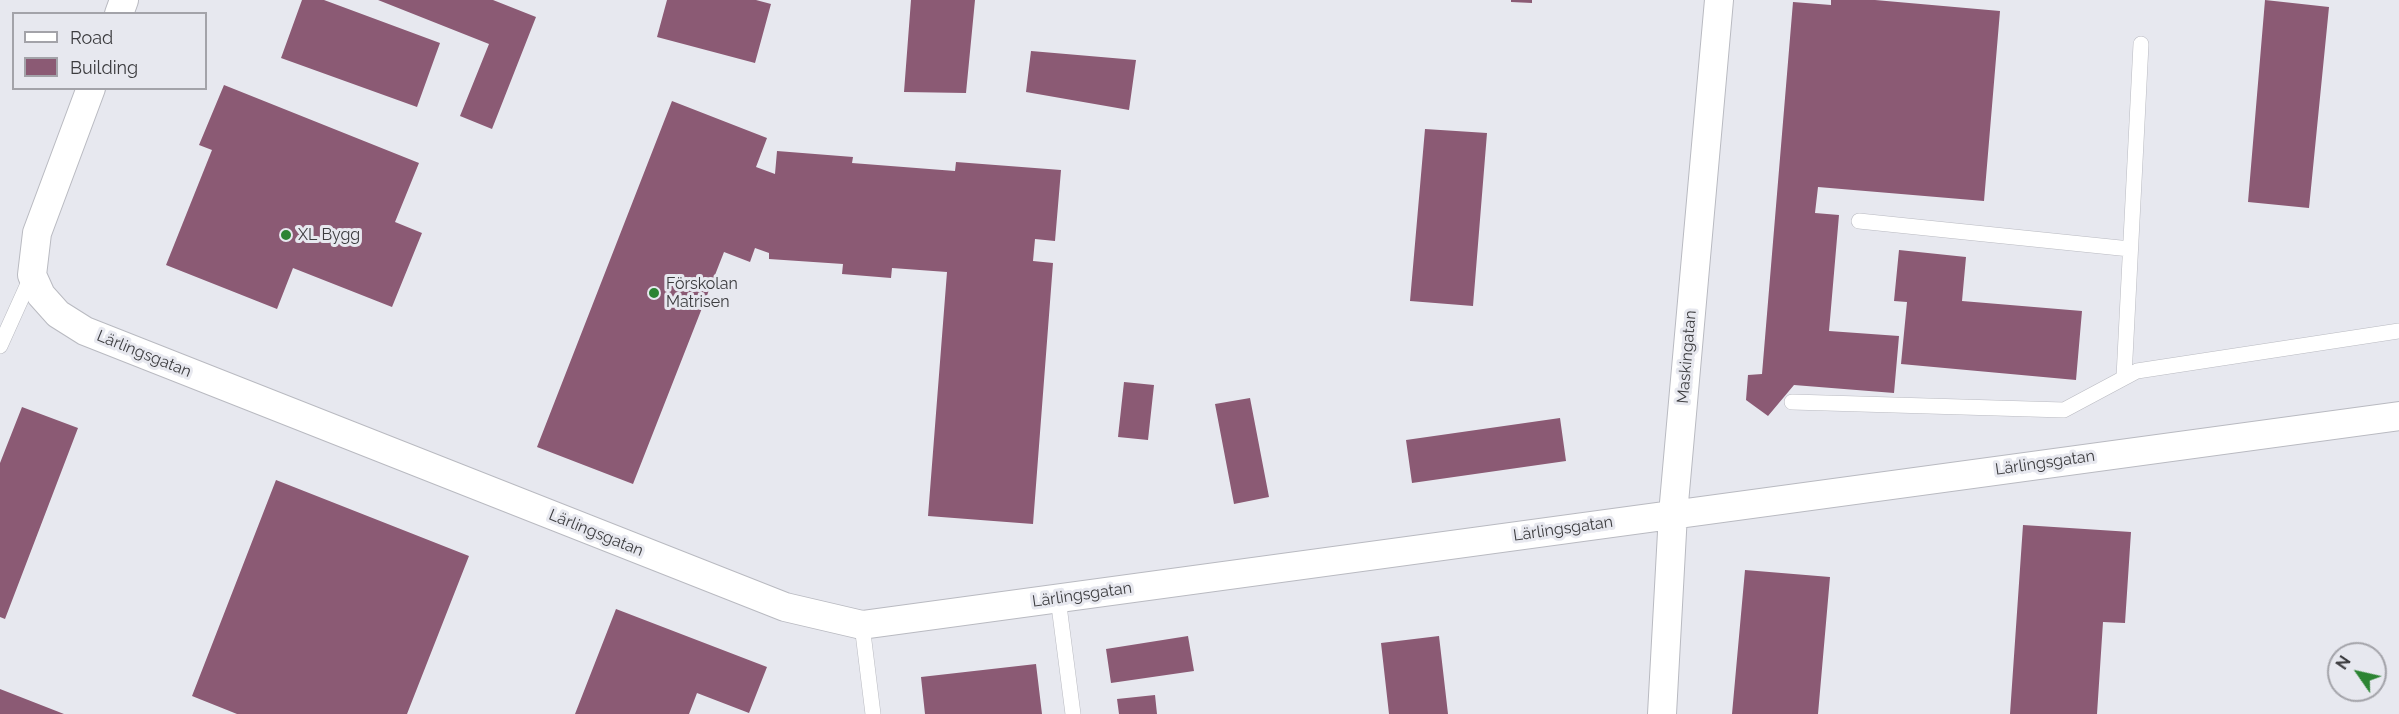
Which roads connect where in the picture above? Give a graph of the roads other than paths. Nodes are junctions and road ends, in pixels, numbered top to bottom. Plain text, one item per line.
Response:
1 (1719, 0) edge
2 (2141, 44) dead end
3 (90, 90) edge
4 (1859, 221) dead end
5 (2130, 249) junction
6 (32, 274) junction
7 (2399, 331) edge
8 (0, 346) edge
9 (2124, 378) junction
10 (1792, 402) dead end
11 (2399, 416) edge
12 (1673, 513) junction
13 (1058, 598) junction
14 (862, 625) junction
15 (873, 714) edge
16 (1073, 714) edge
17 (1662, 714) edge

1 - 12 street, Maskingatan
2 - 5 lane
3 - 6 street
4 - 5 lane
5 - 9 lane
6 - 8 lane
6 - 14 street, Lärlingsgatan
7 - 9 lane
9 - 10 lane
11 - 12 street, Lärlingsgatan
12 - 13 street, Lärlingsgatan
12 - 17 street, Maskingatan
13 - 14 street, Lärlingsgatan
13 - 16 lane
14 - 15 lane

